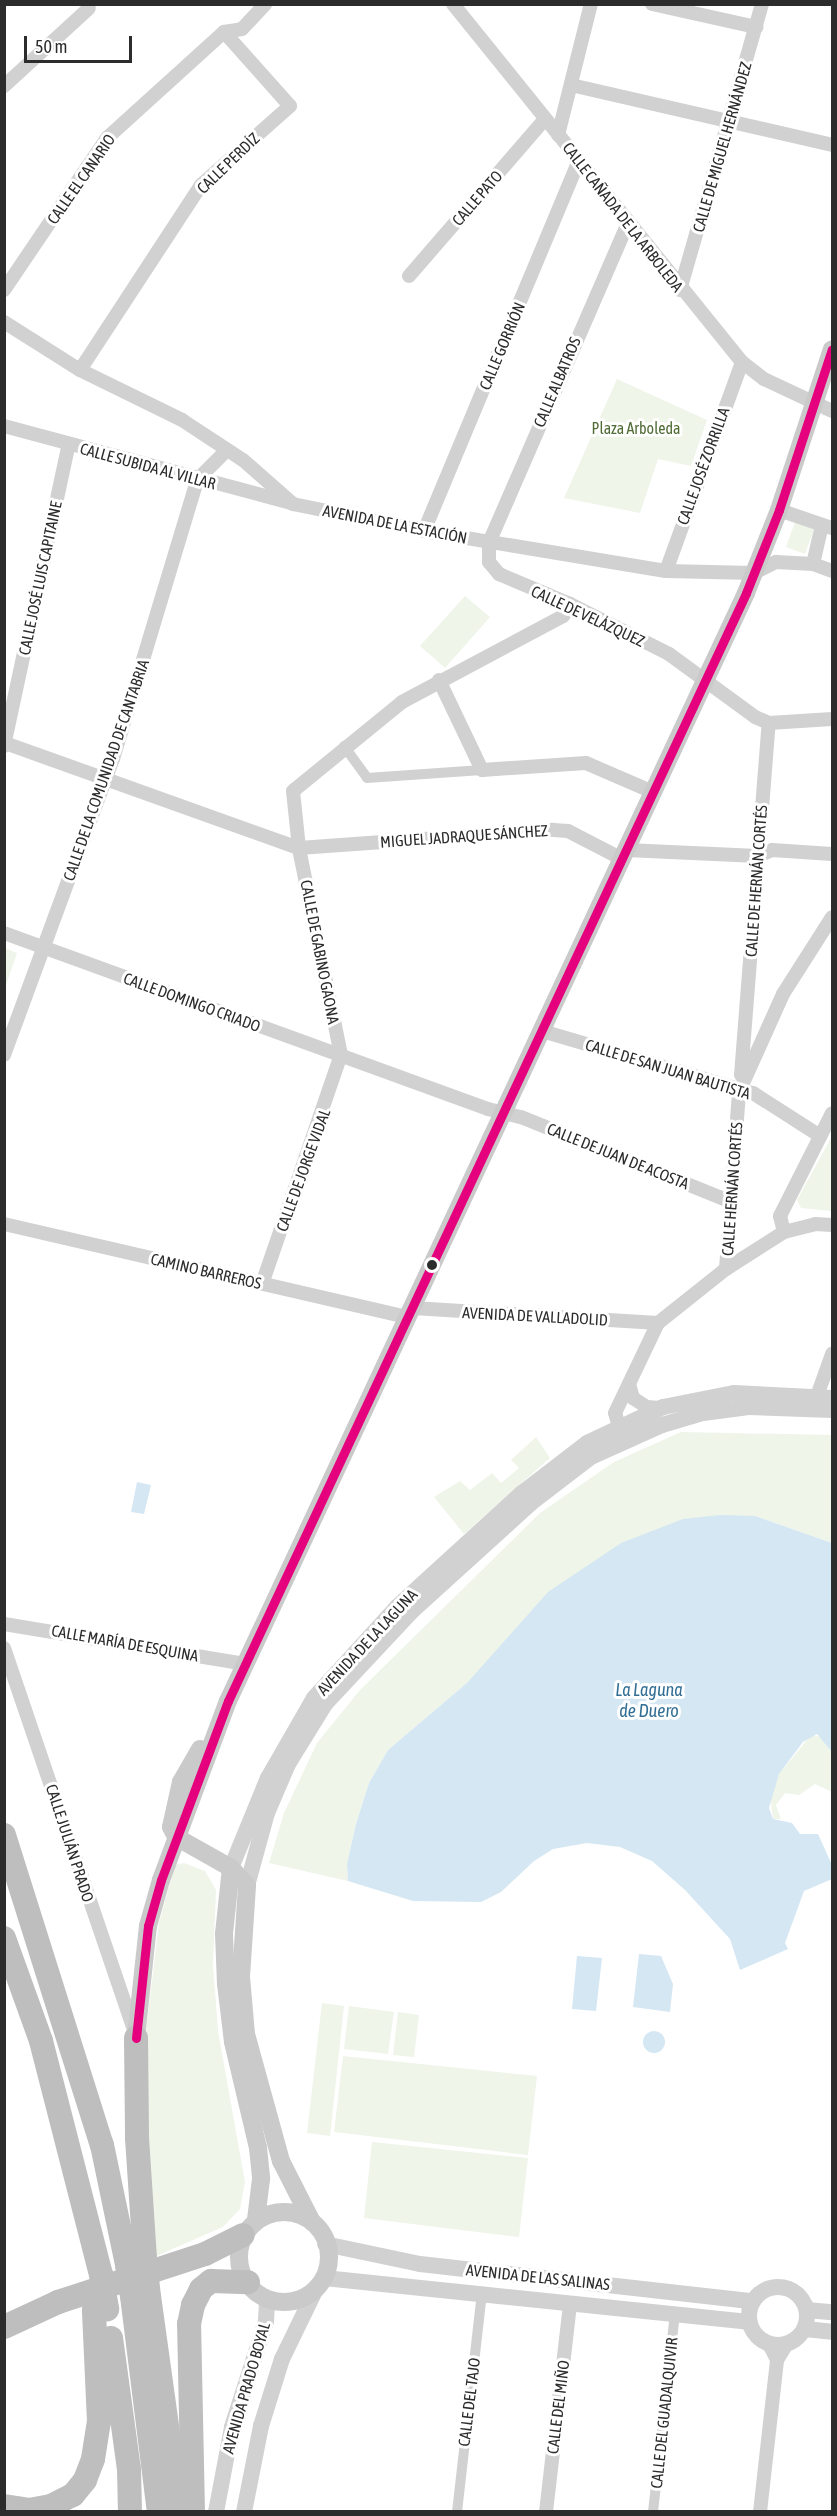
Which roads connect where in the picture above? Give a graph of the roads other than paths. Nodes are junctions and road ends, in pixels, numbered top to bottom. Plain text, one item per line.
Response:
1 (265, 4) edge
2 (453, 4) edge
3 (591, 4) edge
4 (652, 4) edge
5 (762, 4) edge
6 (88, 9) dead end
7 (756, 27) junction
8 (224, 32) junction
9 (571, 85) junction
10 (4, 86) edge
11 (545, 119) junction
12 (731, 119) junction
13 (558, 135) junction
14 (832, 145) edge
15 (579, 161) junction
16 (628, 223) junction
17 (409, 276) dead end
18 (4, 290) edge
19 (680, 290) junction
20 (4, 322) edge
21 (832, 349) edge
22 (742, 362) junction
23 (80, 370) junction
24 (813, 405) junction
25 (832, 411) edge
26 (4, 426) edge
27 (69, 444) junction
28 (228, 450) junction
29 (196, 480) junction
30 (293, 504) junction
31 (779, 510) junction
32 (827, 527) edge
33 (424, 531) junction
34 (489, 542) junction
35 (813, 564) junction
36 (666, 571) junction
37 (832, 571) edge
38 (754, 573) junction
39 (570, 604) junction
40 (439, 680) junction
41 (706, 680) junction
42 (832, 719) edge
43 (769, 723) junction
44 (5, 745) edge
45 (344, 746) junction
46 (482, 770) junction
47 (106, 779) junction
48 (654, 792) junction
49 (299, 848) junction
50 (832, 854) edge
51 (625, 855) junction
52 (758, 856) junction
53 (832, 917) edge
54 (4, 933) edge
55 (44, 948) junction
56 (542, 1031) junction
57 (752, 1041) junction
58 (4, 1055) edge
59 (341, 1055) junction
60 (739, 1092) junction
61 (504, 1113) junction
62 (832, 1113) edge
63 (820, 1136) junction
64 (731, 1202) junction
65 (4, 1224) edge
66 (832, 1225) edge
67 (784, 1232) junction
68 (726, 1269) junction
69 (262, 1284) junction
70 (410, 1312) junction
71 (658, 1323) junction
72 (832, 1353) edge
73 (629, 1384) junction
74 (825, 1397) edge
75 (660, 1408) junction
76 (832, 1410) edge
77 (621, 1434) junction
78 (4, 1624) edge
79 (4, 1648) edge
80 (245, 1664) junction
81 (4, 1835) edge
82 (176, 1837) junction
83 (231, 1868) junction
84 (247, 1886) junction
85 (4, 1938) edge
86 (136, 2038) junction
87 (312, 2222) junction
88 (249, 2228) junction
89 (325, 2244) junction
90 (136, 2262) junction
91 (246, 2277) junction
92 (320, 2284) junction
93 (482, 2293) junction
94 (140, 2296) junction
95 (267, 2299) junction
96 (752, 2301) junction
97 (570, 2303) junction
98 (100, 2309) junction
99 (807, 2310) junction
100 (832, 2312) edge
101 (675, 2314) junction
102 (749, 2322) junction
103 (4, 2327) edge
104 (805, 2329) junction
105 (832, 2332) edge
106 (4, 2342) edge
107 (769, 2344) junction
108 (787, 2344) junction
109 (777, 2360) junction
110 (4, 2506) edge
111 (130, 2511) edge
112 (159, 2511) edge
113 (179, 2511) edge
114 (193, 2511) edge
115 (216, 2511) edge
116 (244, 2511) edge
117 (456, 2511) edge
118 (546, 2511) edge
119 (653, 2511) edge
120 (760, 2511) edge

1 - 8 street, CALLE EL CANARIO
2 - 11 street, CALLE CAÑADA DE LA ARBOLEDA
3 - 9 street
4 - 7 street
5 - 7 street, CALLE DE MIGUEL HERNÁNDEZ
6 - 10 street
7 - 12 street, CALLE DE MIGUEL HERNÁNDEZ
8 - 18 street, CALLE EL CANARIO
8 - 23 street, CALLE PERDÍZ
9 - 12 street
9 - 13 street
11 - 13 street, CALLE CAÑADA DE LA ARBOLEDA
11 - 17 street, CALLE PATO
12 - 14 street
12 - 19 street, CALLE DE MIGUEL HERNÁNDEZ
13 - 15 street, CALLE CAÑADA DE LA ARBOLEDA
15 - 16 street, CALLE CAÑADA DE LA ARBOLEDA
15 - 33 street, CALLE GORRIÓN
16 - 19 street, CALLE CAÑADA DE LA ARBOLEDA
16 - 34 street, CALLE ALBATROS
19 - 22 street, CALLE CAÑADA DE LA ARBOLEDA
20 - 23 street, AVENIDA DE LA ESTACIÓN
21 - 24 main road
22 - 24 street, CALLE CAÑADA DE LA ARBOLEDA
22 - 36 street, CALLE JOSÉ ZORRILLA
23 - 28 street, AVENIDA DE LA ESTACIÓN
24 - 25 street, CALLE CAÑADA DE LA ARBOLEDA
24 - 31 main road
26 - 27 street, CALLE SUBIDA AL VILLAR
27 - 29 street, CALLE SUBIDA AL VILLAR
27 - 44 street, CALLE JOSÉ LUIS CAPITAINE
28 - 29 street
28 - 30 street, AVENIDA DE LA ESTACIÓN
29 - 30 street, CALLE SUBIDA AL VILLAR
29 - 47 street, CALLE DE LA COMUNIDAD DE CANTABRIA
30 - 33 street, AVENIDA DE LA ESTACIÓN
31 - 32 street
31 - 38 main road
32 - 35 street
33 - 34 street, AVENIDA DE LA ESTACIÓN
34 - 36 street, AVENIDA DE LA ESTACIÓN
34 - 39 street, CALLE DE VELÁZQUEZ
35 - 37 street, AVENIDA DE LA ESTACIÓN
35 - 38 street, AVENIDA DE LA ESTACIÓN
36 - 38 street, AVENIDA DE LA ESTACIÓN
38 - 41 main road
39 - 40 street
39 - 41 street, CALLE DE VELÁZQUEZ
40 - 45 street
40 - 46 street
41 - 43 street, CALLE DE VELÁZQUEZ
41 - 48 main road
42 - 43 street
43 - 52 street, CALLE DE HERNÁN CORTÉS
44 - 47 street
45 - 46 street
45 - 49 street, CALLE DE GABINO GAONA
46 - 48 street
47 - 49 street
47 - 55 street, CALLE DE LA COMUNIDAD DE CANTABRIA
48 - 51 main road
49 - 51 street, MIGUEL JADRAQUE SÁNCHEZ
49 - 59 street, CALLE DE GABINO GAONA
50 - 52 street
51 - 52 street
51 - 56 main road
52 - 57 street, CALLE DE HERNÁN CORTÉS
53 - 57 street
54 - 55 street
55 - 58 street, CALLE DE LA COMUNIDAD DE CANTABRIA
55 - 59 street, CALLE DOMINGO CRIADO
56 - 60 street, CALLE DE SAN JUAN BAUTISTA
56 - 61 main road
57 - 60 street, CALLE HERNÁN CORTÉS
59 - 61 street, CALLE DOMINGO CRIADO
59 - 69 street, CALLE DE JORGE VIDAL
60 - 63 street, CALLE DE SAN JUAN BAUTISTA
60 - 64 street, CALLE HERNÁN CORTÉS
61 - 64 street, CALLE DE JUAN DE ACOSTA
61 - 70 main road
62 - 63 street
63 - 67 street
64 - 68 street, CALLE HERNÁN CORTÉS
65 - 69 street, CAMINO BARREROS
66 - 67 street
67 - 68 street
68 - 71 street
69 - 70 street, CAMINO BARREROS
70 - 71 street, AVENIDA DE VALLADOLID
70 - 80 main road
71 - 73 street
72 - 74 street
73 - 75 street
73 - 77 street
74 - 75 street, AVENIDA DE LA LAGUNA
75 - 77 street, AVENIDA DE LA LAGUNA
76 - 77 street, AVENIDA DE LA LAGUNA
77 - 83 street, AVENIDA DE LA LAGUNA
77 - 84 street, AVENIDA DE LA LAGUNA
78 - 80 street, CALLE MARÍA DE ESQUINA
79 - 86 street, CALLE JULIÁN PRADO
80 - 82 main road
81 - 90 highway
82 - 83 main road
82 - 86 main road
83 - 84 main road
83 - 88 main road, AVENIDA DE LA LAGUNA
84 - 87 main road, AVENIDA DE LA LAGUNA
85 - 98 highway
86 - 90 highway
87 - 88 main road
87 - 89 main road
88 - 91 main road
88 - 103 highway
89 - 92 main road
89 - 96 street, AVENIDA DE LAS SALINAS
90 - 94 highway, bridge
91 - 95 main road
91 - 106 highway
91 - 114 highway
92 - 93 street, AVENIDA DE LAS SALINAS
92 - 95 main road
92 - 116 street, AVENIDA PRADO BOYAL
93 - 97 street, AVENIDA DE LAS SALINAS
93 - 117 street, CALLE DEL TAJO
94 - 112 highway
94 - 113 highway
95 - 115 street, AVENIDA PRADO BOYAL
96 - 99 street
96 - 102 street
97 - 101 street, AVENIDA DE LAS SALINAS
97 - 118 street, CALLE DEL MIÑO
98 - 110 highway
98 - 111 highway
99 - 100 street
99 - 104 street
101 - 102 street, AVENIDA DE LAS SALINAS
101 - 119 street, CALLE DEL GUADALQUIVIR
102 - 107 street
104 - 105 street
104 - 108 street
107 - 108 street
107 - 109 street
108 - 109 street
109 - 120 street

